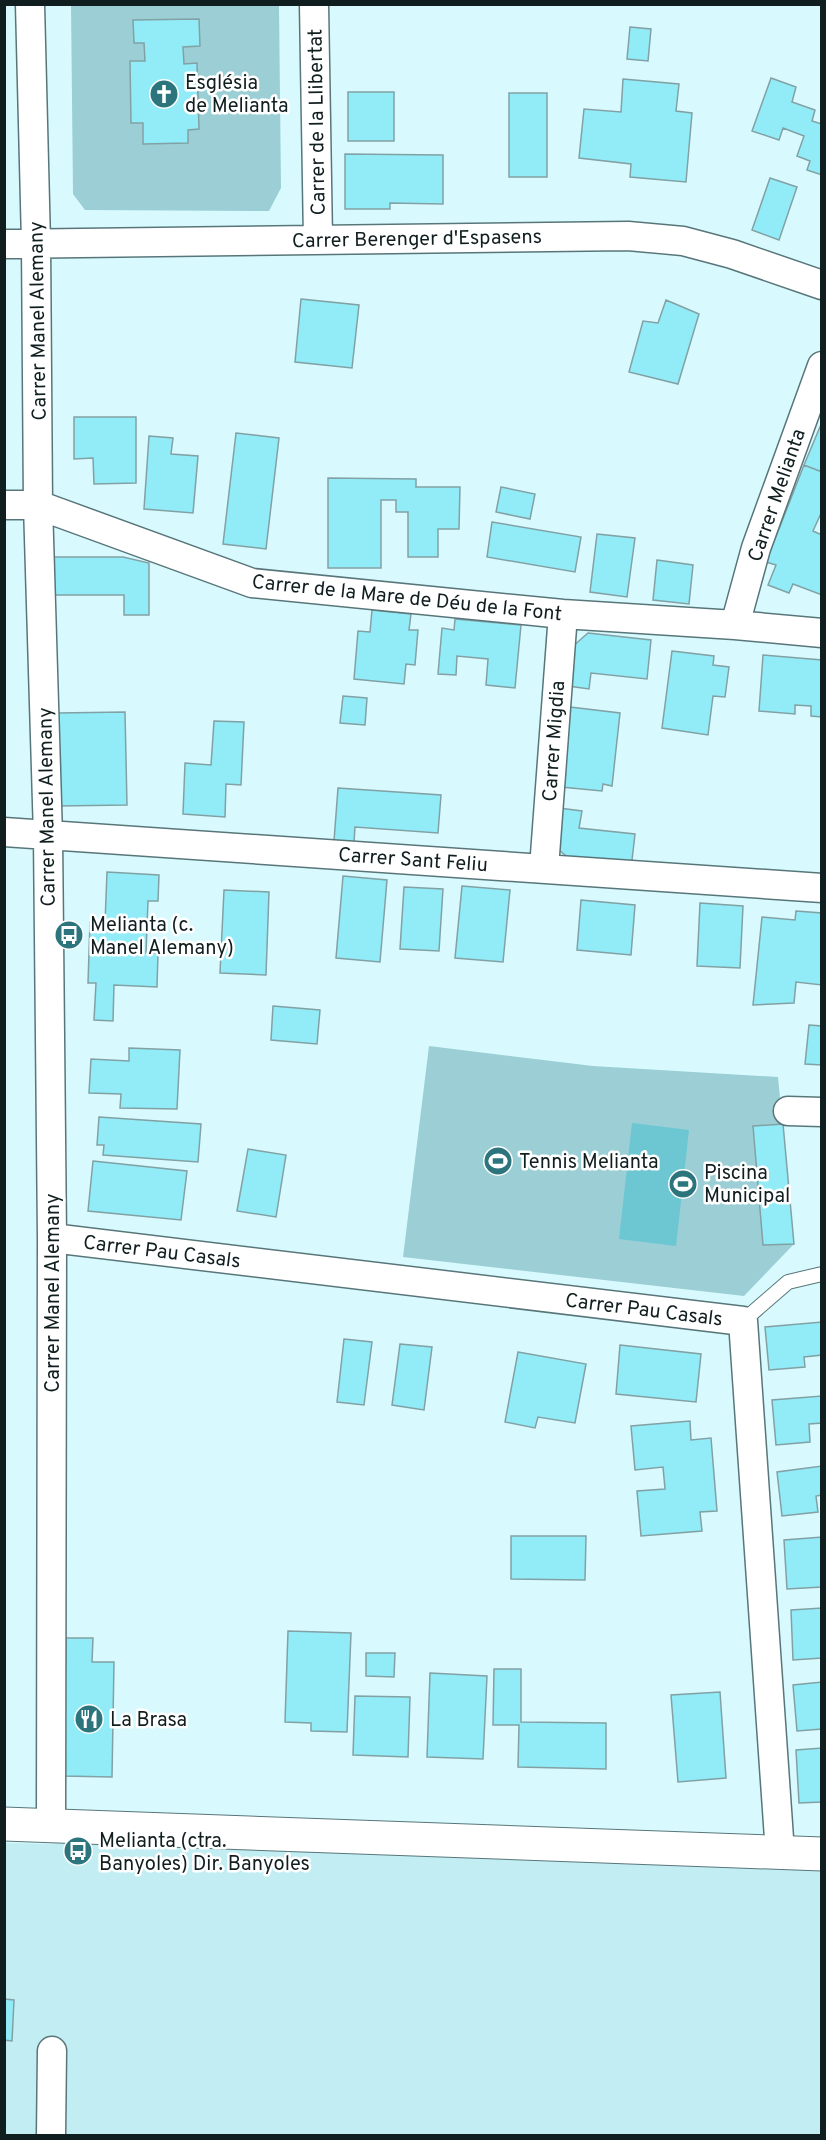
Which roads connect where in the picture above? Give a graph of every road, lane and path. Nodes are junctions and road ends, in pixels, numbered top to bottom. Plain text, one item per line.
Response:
1 (314, 4) edge
2 (22, 14) edge
3 (318, 240) junction
4 (36, 243) junction
5 (4, 244) edge
6 (822, 285) edge
7 (822, 366) edge
8 (4, 505) edge
9 (38, 505) junction
10 (563, 614) junction
11 (735, 625) junction
12 (822, 633) edge
13 (4, 832) edge
14 (48, 836) junction
15 (544, 868) junction
16 (822, 888) edge
17 (788, 1111) dead end
18 (822, 1112) edge
19 (52, 1238) junction
20 (822, 1274) edge
21 (743, 1321) junction
22 (4, 1824) edge
23 (51, 1825) junction
24 (780, 1852) junction
25 (822, 1854) edge
26 (52, 2051) dead end
27 (51, 2136) edge

1 - 3 street, Carrer de la Llibertat
2 - 4 street, Carrer Manel Alemany
3 - 4 street, Carrer Berenger d'Espasens
3 - 6 street, Carrer Berenger d'Espasens
4 - 5 street, Carrer Berenger d'Espasens
4 - 9 street, Carrer Manel Alemany
7 - 11 street, Carrer Melianta
8 - 9 street, Carrer de la Mare de Déu de la Font
9 - 10 street, Carrer de la Mare de Déu de la Font
9 - 14 street, Carrer Manel Alemany
10 - 11 street, Carrer de la Mare de Déu de la Font
10 - 15 street, Carrer Migdia
11 - 12 street, Carrer de la Mare de Déu de la Font
13 - 14 street, Carrer Sant Feliu
14 - 15 street, Carrer Sant Feliu
14 - 19 street, Carrer Manel Alemany
15 - 16 street, Carrer Sant Feliu
17 - 18 street
19 - 21 street, Carrer Pau Casals
19 - 23 street, Carrer Manel Alemany
20 - 21 lane
21 - 24 street, Carrer Pau Casals
22 - 23 main road
23 - 24 main road
24 - 25 main road
26 - 27 street

